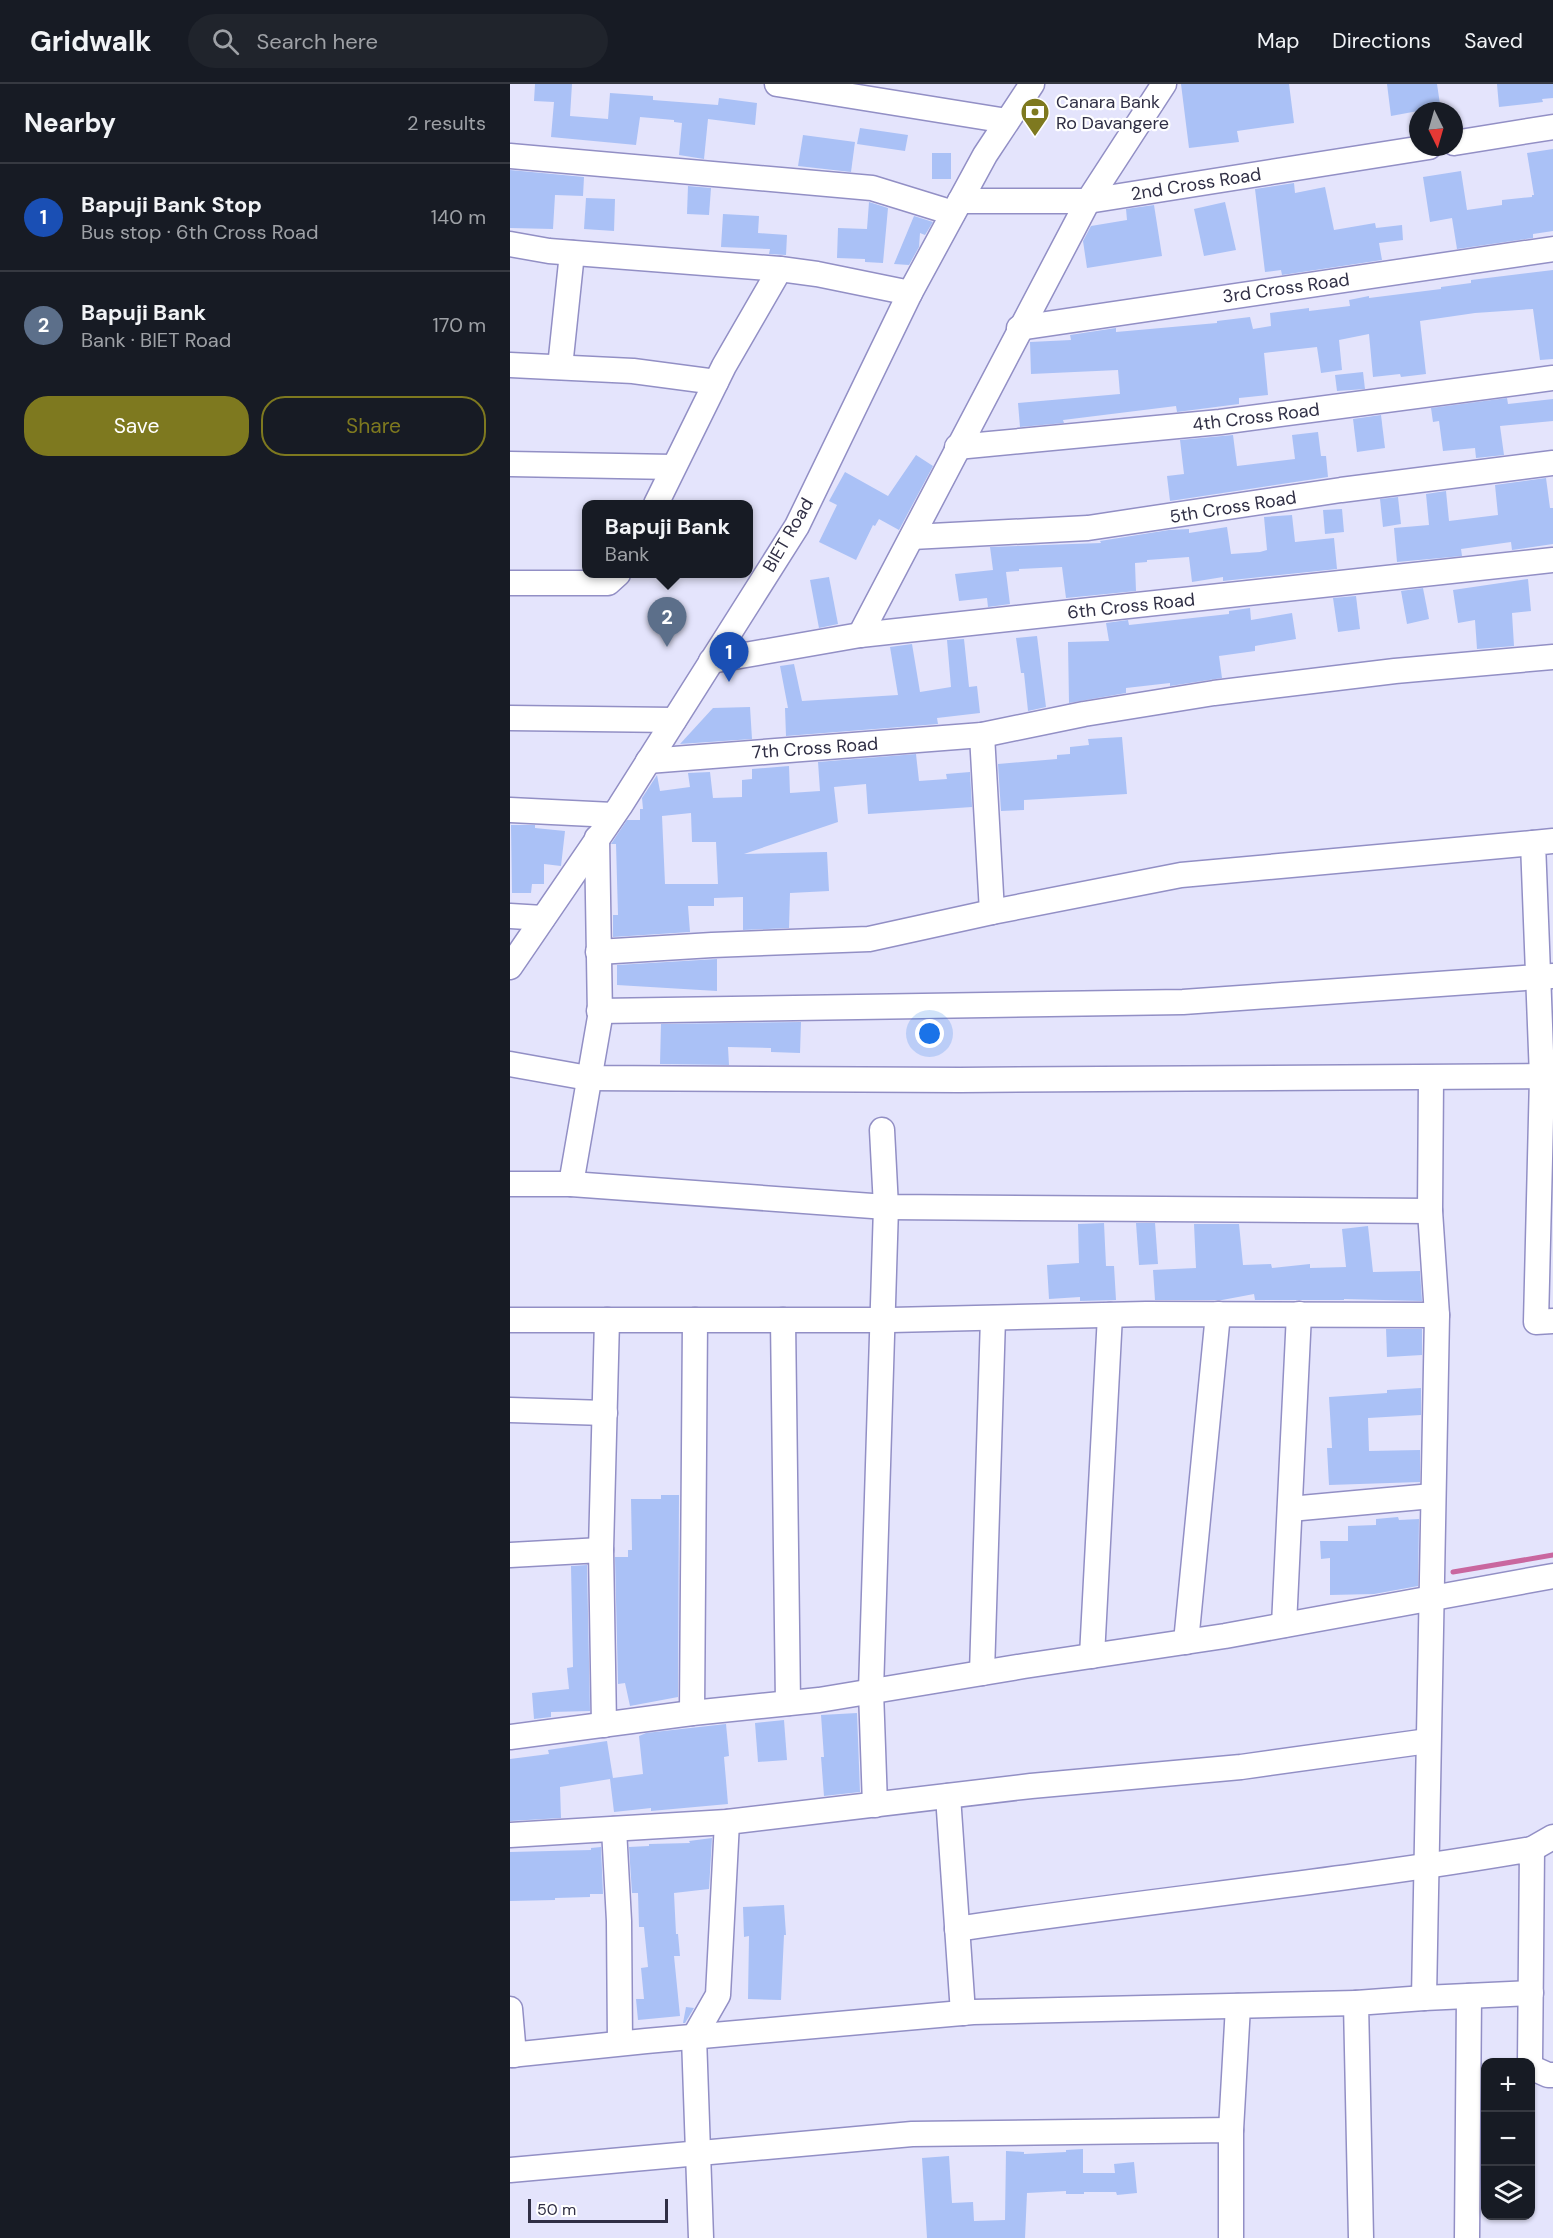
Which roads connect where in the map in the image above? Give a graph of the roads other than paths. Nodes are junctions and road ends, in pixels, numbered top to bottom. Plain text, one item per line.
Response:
1 (777, 84) edge
2 (1032, 84) edge
3 (1164, 84) edge
4 (1008, 121) junction
5 (1553, 127) edge
6 (1463, 142) edge
7 (1409, 150) edge
8 (510, 156) edge
9 (1088, 201) junction
10 (957, 207) junction
11 (510, 244) edge
12 (1553, 249) edge
13 (572, 253) junction
14 (780, 269) junction
15 (910, 293) junction
16 (1019, 328) junction
17 (510, 365) edge
18 (560, 367) junction
19 (1553, 378) edge
20 (716, 382) junction
21 (957, 447) junction
22 (1553, 463) edge
23 (510, 464) edge
24 (673, 467) junction
25 (658, 500) edge
26 (912, 537) junction
27 (1553, 560) edge
28 (613, 578) edge
29 (510, 583) edge
30 (860, 635) junction
31 (1553, 657) edge
32 (711, 661) junction
33 (510, 718) edge
34 (674, 720) junction
35 (982, 735) junction
36 (648, 760) junction
37 (510, 810) edge
38 (613, 815) junction
39 (597, 838) junction
40 (1543, 842) edge
41 (992, 912) junction
42 (510, 916) edge
43 (543, 918) junction
44 (598, 952) junction
45 (510, 966) edge
46 (1546, 977) edge
47 (599, 1011) junction
48 (510, 1064) edge
49 (1548, 1076) edge
50 (588, 1078) junction
51 (1431, 1078) junction
52 (882, 1130) dead end
53 (510, 1184) edge
54 (571, 1184) junction
55 (1546, 1200) edge
56 (886, 1207) junction
57 (1430, 1210) junction
58 (1218, 1314) junction
59 (1299, 1314) junction
60 (1110, 1315) junction
61 (1437, 1315) junction
62 (993, 1318) junction
63 (510, 1320) edge
64 (607, 1320) junction
65 (695, 1320) junction
66 (783, 1320) junction
67 (881, 1320) junction
68 (1553, 1321) edge
69 (510, 1410) edge
70 (604, 1413) junction
71 (1432, 1496) junction
72 (1290, 1509) junction
73 (601, 1550) junction
74 (510, 1555) edge
75 (1553, 1576) edge
76 (1430, 1598) junction
77 (1284, 1625) junction
78 (1186, 1642) junction
79 (1092, 1656) junction
80 (982, 1673) junction
81 (871, 1691) junction
82 (788, 1703) junction
83 (692, 1713) junction
84 (604, 1725) junction
85 (510, 1737) edge
86 (1428, 1741) junction
87 (948, 1796) junction
88 (875, 1805) junction
89 (727, 1822) junction
90 (614, 1829) junction
91 (510, 1835) edge
92 (1553, 1837) edge
93 (1532, 1849) junction
94 (1426, 1868) junction
95 (957, 1929) junction
96 (1531, 1994) junction
97 (1469, 1996) junction
98 (1424, 1998) junction
99 (1356, 2003) junction
100 (1238, 2006) junction
101 (510, 2009) edge
102 (963, 2013) junction
103 (694, 2037) junction
104 (620, 2043) junction
105 (512, 2055) edge
106 (1530, 2058) edge
107 (1535, 2069) edge
108 (1553, 2075) edge
109 (1231, 2130) junction
110 (698, 2154) junction
111 (510, 2170) edge
112 (701, 2238) edge
113 (1231, 2238) edge
114 (1361, 2238) edge
115 (1467, 2238) edge

1 - 4 street
2 - 4 street, BIET Road
3 - 9 street
4 - 10 street, BIET Road
5 - 6 street
7 - 9 street, 2nd Cross Road
8 - 10 street, 2nd Cross Road
9 - 10 street, 2nd Cross Road
9 - 16 street
10 - 15 street, BIET Road
11 - 13 street
12 - 16 street, 3rd Cross Road
13 - 14 street
13 - 18 street
14 - 15 street
14 - 20 street
15 - 32 street, BIET Road
16 - 21 street
17 - 18 street
18 - 20 street
19 - 21 street, 4th Cross Road
20 - 24 street
21 - 26 street
22 - 26 street, 5th Cross Road
23 - 24 street
24 - 25 street
26 - 30 street
27 - 30 street, 6th Cross Road
28 - 29 street
30 - 32 street, 6th Cross Road
31 - 35 street, 7th Cross Road
32 - 34 street, BIET Road
33 - 34 street
34 - 36 street, BIET Road
35 - 36 street, 7th Cross Road
35 - 41 street
36 - 38 street, BIET Road
37 - 38 street
38 - 39 street, BIET Road
39 - 43 street, BIET Road
39 - 44 street
40 - 41 street
40 - 46 street
41 - 44 street
42 - 43 street
43 - 45 street, BIET Road
44 - 47 street
46 - 47 street
46 - 49 street
47 - 50 street
48 - 50 street
49 - 51 street
49 - 55 street
50 - 51 street
50 - 54 street
51 - 57 street
52 - 56 street
53 - 54 street
54 - 56 street
55 - 68 street
56 - 57 street
56 - 67 street
57 - 61 street
58 - 59 street
58 - 60 street
58 - 78 street
59 - 61 street
59 - 72 street
60 - 62 street
60 - 79 street
61 - 71 street
62 - 67 street
62 - 80 street
63 - 64 street
64 - 65 street
64 - 70 street
65 - 66 street
65 - 83 street
66 - 67 street
66 - 82 street
67 - 81 street
69 - 70 street
70 - 73 street
71 - 72 street
71 - 76 street
72 - 77 street
73 - 74 street
73 - 84 street
75 - 76 street
76 - 77 street
76 - 86 street
77 - 78 street
78 - 79 street
79 - 80 street
80 - 81 street
81 - 82 street
81 - 88 street
82 - 83 street
83 - 84 street
84 - 85 street
86 - 87 street
86 - 94 street
87 - 88 street
87 - 95 street
88 - 89 street
89 - 90 street
89 - 103 street
90 - 91 street
90 - 104 street
92 - 93 street
93 - 94 street
93 - 96 street
94 - 95 street
94 - 98 street
95 - 102 street
96 - 97 street
96 - 106 street
97 - 98 street
97 - 115 street
98 - 99 street
99 - 100 street
99 - 114 street
100 - 102 street
100 - 109 street
101 - 105 street
102 - 103 street
103 - 104 street
103 - 110 street
104 - 105 street
107 - 108 street
109 - 110 street
109 - 113 street
110 - 111 street
110 - 112 street

